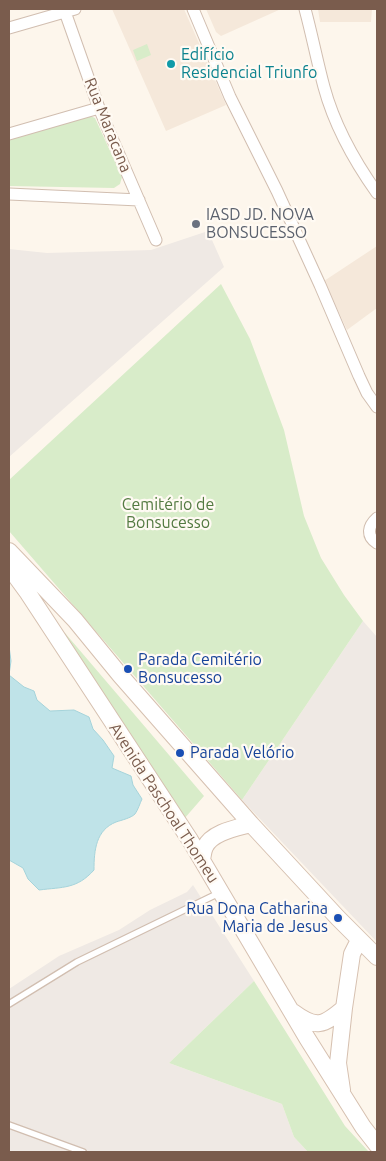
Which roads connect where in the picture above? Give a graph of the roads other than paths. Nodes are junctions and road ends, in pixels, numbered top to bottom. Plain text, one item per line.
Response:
1 (193, 9) edge
2 (305, 9) edge
3 (68, 10) edge
4 (9, 28) edge
5 (99, 108) junction
6 (9, 134) edge
7 (377, 193) edge
8 (9, 194) edge
9 (139, 200) junction
10 (156, 240) dead end
11 (377, 407) edge
12 (377, 518) edge
13 (377, 543) edge
14 (9, 551) edge
15 (9, 568) edge
16 (94, 644) junction
17 (252, 824) junction
18 (202, 859) junction
19 (221, 892) junction
20 (359, 940) junction
21 (377, 957) edge
22 (9, 1004) edge
23 (344, 1008) junction
24 (291, 1011) junction
25 (343, 1097) junction
26 (9, 1125) edge
27 (377, 1145) edge
28 (83, 1152) edge

1 - 11 street
2 - 7 street
3 - 4 street
3 - 5 street, Rua Maracana
5 - 6 street
5 - 9 street, Rua Maracana
8 - 9 street
9 - 10 street, Rua Maracana
12 - 13 street
14 - 16 main road
15 - 16 main road
15 - 18 main road, Avenida Paschoal Thomeu
16 - 17 main road
17 - 18 main road
17 - 20 main road
18 - 19 main road, Avenida Paschoal Thomeu
19 - 22 lane
19 - 24 main road, Avenida Paschoal Thomeu
20 - 21 main road
20 - 23 main road
23 - 24 main road
23 - 25 main road
24 - 25 main road, Avenida Paschoal Thomeu
25 - 27 main road, Avenida Paschoal Thomeu
26 - 28 lane

